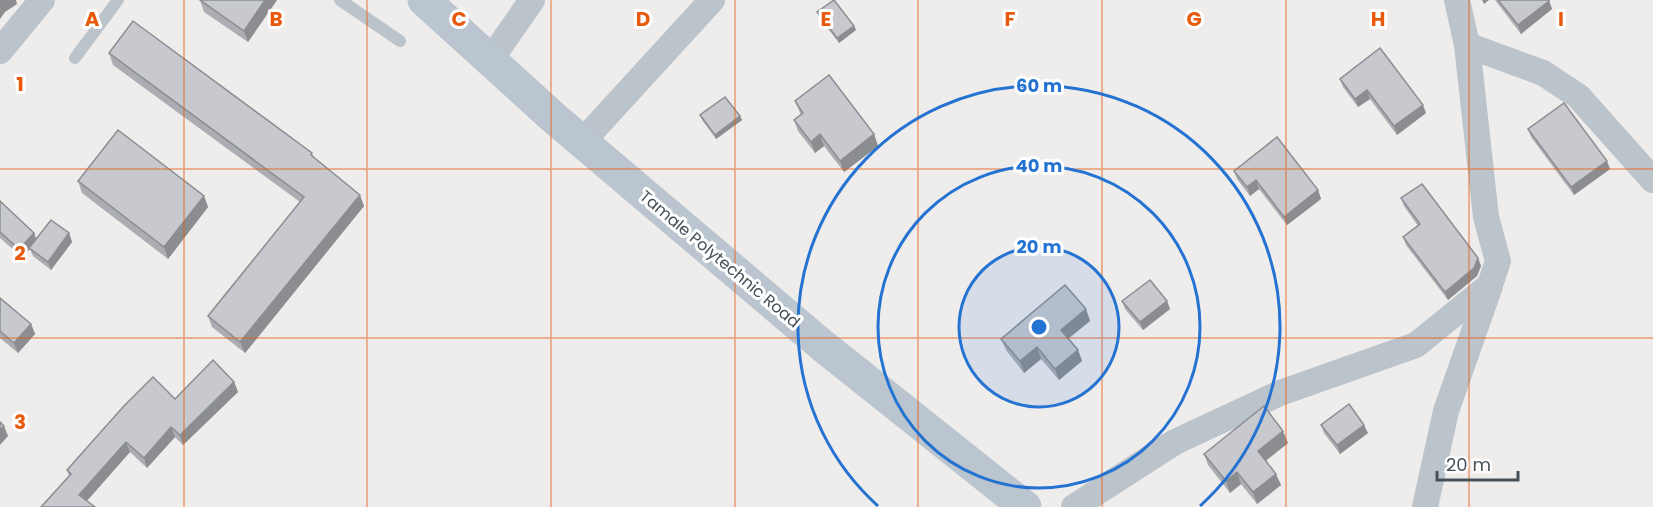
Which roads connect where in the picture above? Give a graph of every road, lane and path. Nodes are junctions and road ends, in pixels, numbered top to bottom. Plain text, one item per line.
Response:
1 (42, 0) edge
2 (118, 0) edge
3 (340, 0) edge
4 (424, 0) edge
5 (532, 0) edge
6 (712, 0) edge
7 (1457, 0) edge
8 (400, 41) dead end
9 (1467, 45) junction
10 (0, 51) edge
11 (75, 58) dead end
12 (490, 59) junction
13 (582, 142) junction
14 (1653, 180) edge
15 (1490, 285) junction
16 (1025, 507) edge
17 (1074, 507) edge
18 (1425, 507) edge

1 - 10 street
2 - 11 lane
3 - 8 lane
4 - 12 street, Tamale Polytechnic Road
5 - 12 street
6 - 13 street
7 - 9 street
9 - 14 street
9 - 15 street
12 - 13 street, Tamale Polytechnic Road
13 - 16 street, Tamale Polytechnic Road
15 - 17 street
15 - 18 street

